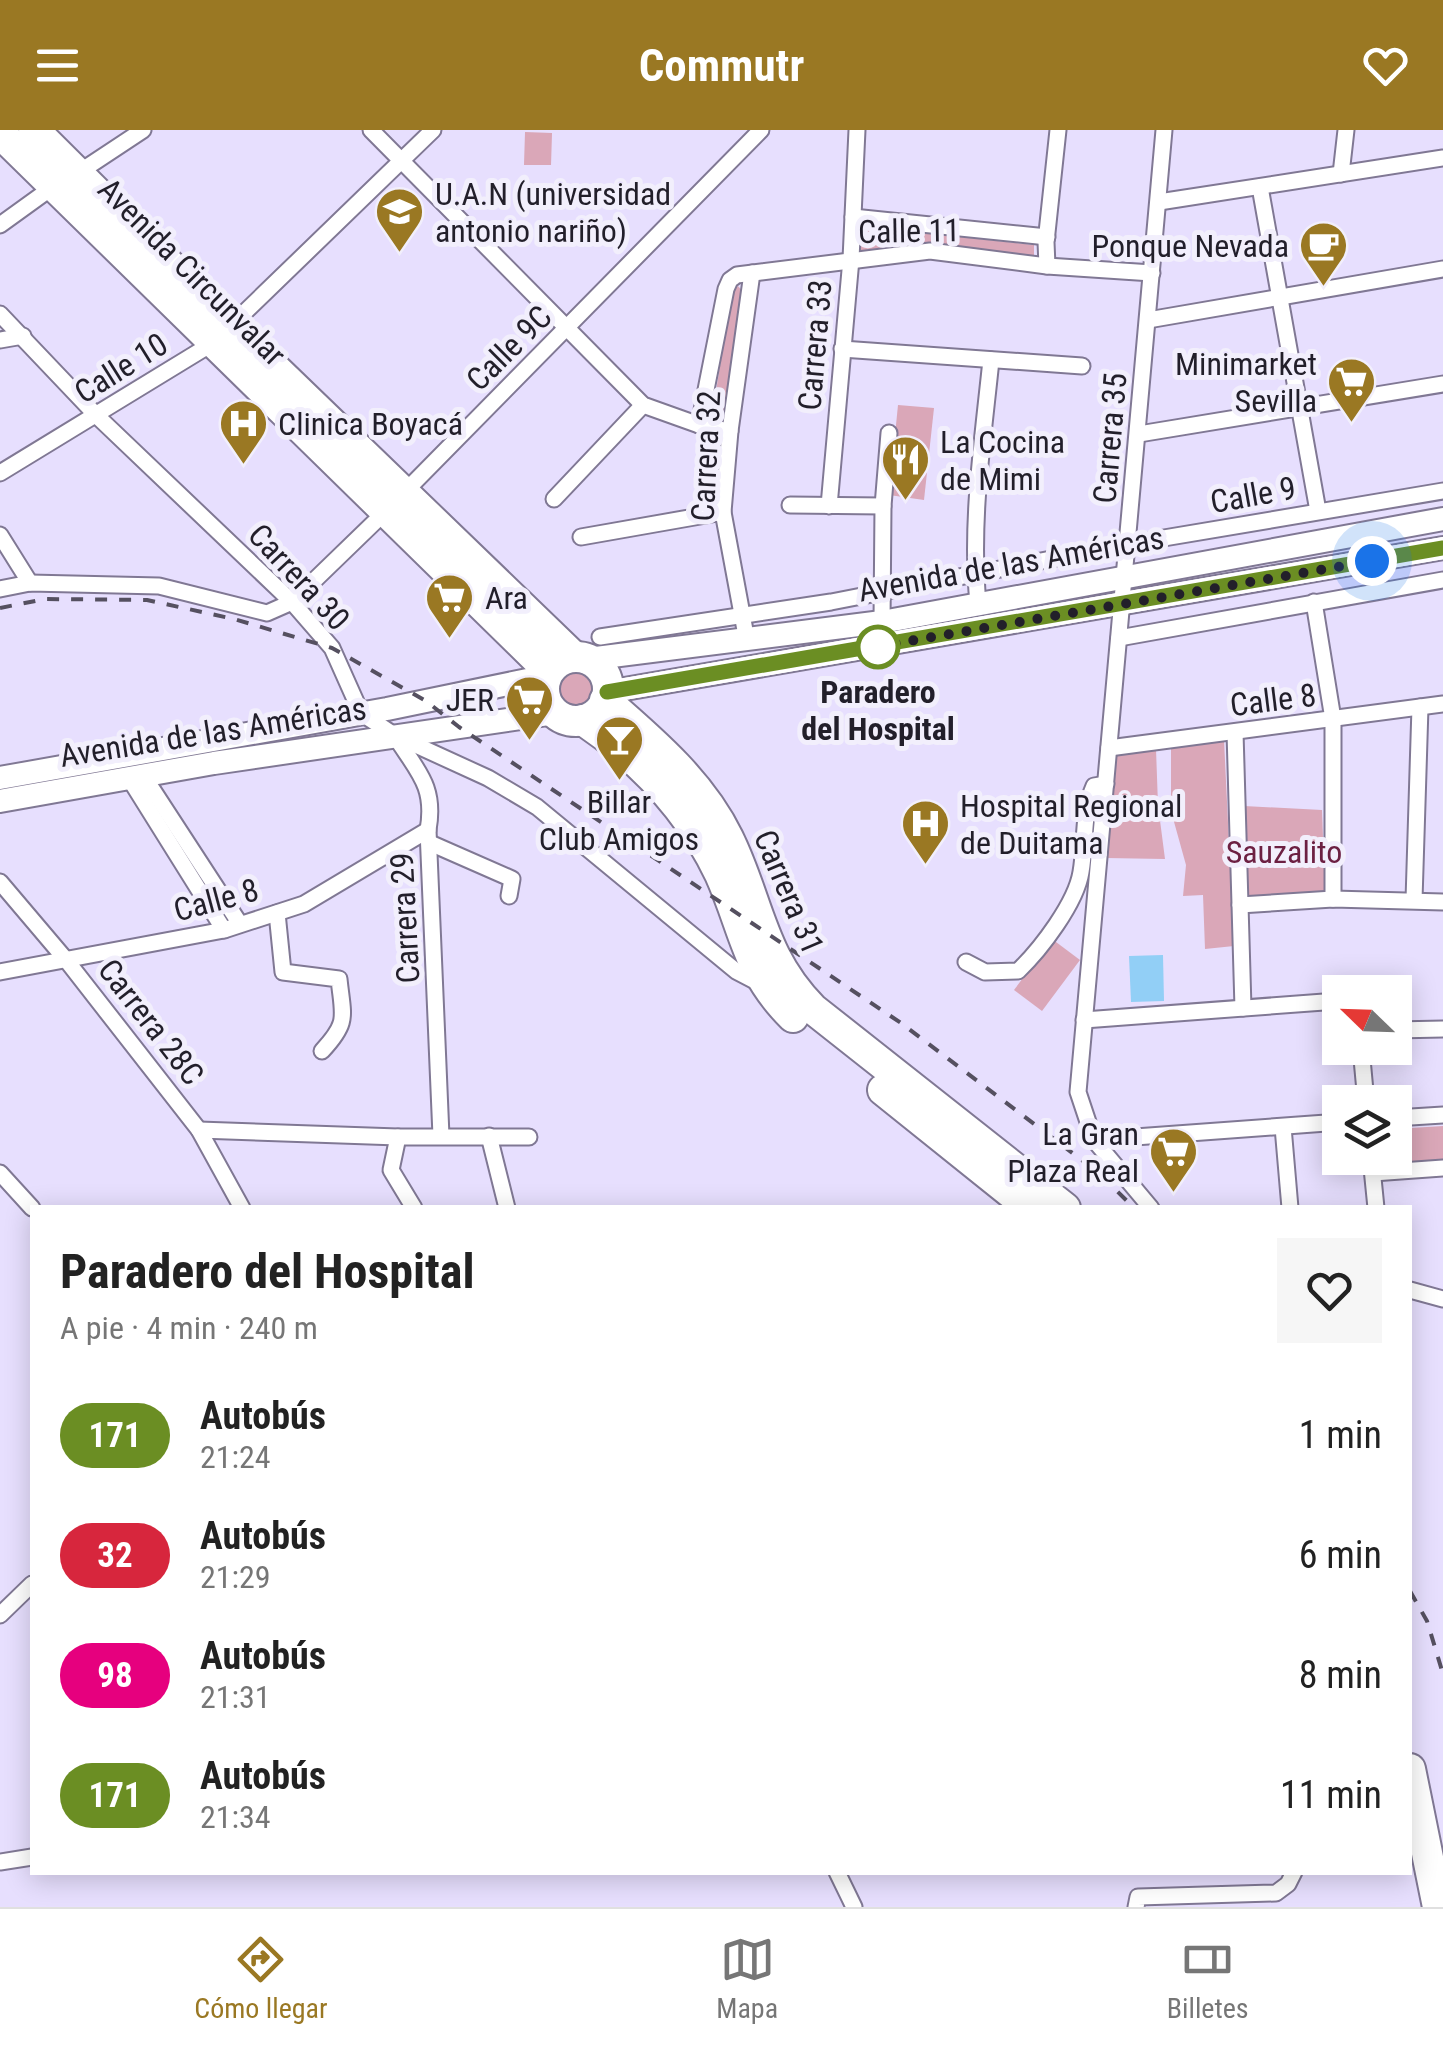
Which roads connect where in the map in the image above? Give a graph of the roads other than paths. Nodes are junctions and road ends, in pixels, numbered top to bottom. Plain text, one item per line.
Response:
1 (34, 130) edge
2 (143, 130) edge
3 (371, 130) edge
4 (433, 130) edge
5 (761, 130) edge
6 (857, 130) edge
7 (1058, 130) edge
8 (1164, 130) edge
9 (1346, 130) edge
10 (0, 132) edge
11 (1443, 158) edge
12 (402, 162) junction
13 (1342, 174) junction
14 (66, 180) junction
15 (1260, 187) junction
16 (1159, 202) junction
17 (853, 217) junction
18 (0, 225) edge
19 (1047, 238) junction
20 (851, 259) junction
21 (1048, 266) junction
22 (1443, 269) edge
23 (752, 273) junction
24 (1152, 273) junction
25 (730, 280) joint
26 (1281, 296) junction
27 (0, 314) edge
28 (1148, 320) junction
29 (568, 328) junction
30 (222, 335) junction
31 (23, 336) junction
32 (0, 340) edge
33 (842, 349) junction
34 (991, 360) junction
35 (1082, 366) dead end
36 (1443, 384) edge
37 (643, 405) junction
38 (1300, 408) junction
39 (97, 416) junction
40 (699, 425) junction
41 (730, 431) junction
42 (889, 433) dead end
43 (1139, 434) junction
44 (0, 473) edge
45 (1443, 491) edge
46 (554, 499) dead end
47 (394, 502) junction
48 (790, 504) dead end
49 (829, 506) junction
50 (883, 506) junction
51 (724, 512) junction
52 (1318, 512) junction
53 (1443, 519) edge
54 (0, 535) edge
55 (581, 537) dead end
56 (1128, 544) junction
57 (1443, 548) edge
58 (976, 576) junction
59 (1125, 576) junction
60 (1443, 580) edge
61 (30, 583) junction
62 (0, 590) edge
63 (880, 593) junction
64 (292, 602) junction
65 (831, 602) junction
66 (1314, 602) junction
67 (978, 603) junction
68 (1122, 606) junction
69 (742, 614) junction
70 (882, 622) junction
71 (838, 629) junction
72 (1119, 638) junction
73 (747, 641) junction
74 (572, 660) junction
75 (1443, 704) edge
76 (587, 706) junction
77 (1420, 707) junction
78 (388, 709) junction
79 (361, 714) junction
80 (1333, 719) junction
81 (1235, 732) junction
82 (394, 735) junction
83 (1109, 748) junction
84 (128, 772) junction
85 (0, 778) edge
86 (1106, 784) junction
87 (0, 800) edge
88 (429, 836) junction
89 (0, 882) edge
90 (509, 896) dead end
91 (1334, 899) junction
92 (1414, 900) junction
93 (1443, 902) edge
94 (1240, 906) junction
95 (277, 912) junction
96 (240, 924) junction
97 (224, 930) junction
98 (68, 960) junction
99 (966, 962) dead end
100 (0, 972) edge
101 (766, 986) junction
102 (1322, 1002) edge
103 (1243, 1008) junction
104 (1084, 1020) junction
105 (1443, 1029) edge
106 (1412, 1030) edge
107 (322, 1051) dead end
108 (1443, 1115) edge
109 (1412, 1117) edge
110 (1322, 1123) edge
111 (1283, 1126) junction
112 (200, 1130) junction
113 (441, 1136) junction
114 (489, 1136) junction
115 (398, 1137) junction
116 (529, 1137) dead end
117 (1094, 1140) junction
118 (1412, 1167) edge
119 (1443, 1168) edge
120 (0, 1174) edge
121 (1373, 1175) edge
122 (240, 1205) edge
123 (412, 1205) edge
124 (506, 1205) edge
125 (1026, 1205) edge
126 (1061, 1205) edge
127 (1148, 1205) edge
128 (1290, 1205) edge
129 (1376, 1205) edge
130 (30, 1206) edge
131 (1412, 1291) edge
132 (1443, 1299) edge
133 (30, 1586) edge
134 (0, 1616) edge
135 (1412, 1780) edge
136 (30, 1856) edge
137 (0, 1862) edge
138 (838, 1875) edge
139 (1411, 1875) edge
140 (1291, 1878) edge
141 (1211, 1900) edge
142 (1137, 1902) edge
143 (854, 1907) edge
144 (1417, 1907) edge
145 (1438, 1907) edge

1 - 14 highway, Avenida Circunvalar
2 - 14 street
3 - 12 street, Carrera 32
4 - 12 street, Calle 10
5 - 29 street, Calle 9C
6 - 17 street, Carrera 33
7 - 19 street
8 - 16 street, Carrera 35
9 - 13 street
10 - 14 highway, Avenida Circunvalar
11 - 13 street
12 - 29 street, Carrera 32
12 - 30 street, Calle 10
13 - 15 street
14 - 18 street
14 - 30 highway, Avenida Circunvalar
15 - 16 street
15 - 26 street
16 - 24 street, Carrera 35
17 - 19 street
17 - 20 street, Carrera 33
19 - 21 street
20 - 21 street, Calle 11
20 - 23 street, Calle 11
20 - 33 street, Carrera 33
21 - 24 street, Calle 11
22 - 26 street
23 - 25 street, Calle 11
23 - 41 street, Carrera 32
24 - 28 street, Carrera 35
25 - 40 street, Carrera 32
26 - 28 street
26 - 38 street
27 - 31 street, Carrera 30
28 - 43 street, Carrera 35
29 - 37 street, Carrera 32
29 - 47 street, Calle 9C
30 - 39 street, Calle 10
30 - 47 highway, Avenida Circunvalar
31 - 32 street
31 - 39 street, Carrera 30
33 - 34 street
33 - 49 street, Carrera 33
34 - 35 street
34 - 58 street
36 - 38 street
37 - 40 street
37 - 46 street
38 - 43 street
38 - 52 street
39 - 44 street, Calle 10
39 - 64 street, Carrera 30
40 - 41 street
41 - 51 street, Carrera 32
42 - 50 street
43 - 56 street, Carrera 35
45 - 52 street, Calle 9
47 - 64 street, Calle 9C
47 - 74 highway, Avenida Circunvalar
48 - 49 street
49 - 50 street
50 - 63 street
51 - 55 street
51 - 69 street, Carrera 32
52 - 56 street, Calle 9
53 - 59 main road, Avenida de las Américas
54 - 61 street
56 - 58 street, Calle 9
56 - 59 street, Carrera 35
57 - 68 main road, Avenida de las Américas
58 - 63 street, Calle 9
58 - 67 street
59 - 67 main road, Avenida de las Américas
59 - 68 street, Carrera 35
60 - 66 street
61 - 62 street
61 - 64 street
63 - 65 street, Calle 9
63 - 70 street
64 - 79 street, Carrera 30
65 - 69 street, Calle 9
65 - 71 street
66 - 72 street
66 - 80 street
67 - 70 main road, Avenida de las Américas
68 - 72 street, Carrera 35
68 - 76 main road, Avenida de las Américas
69 - 73 street, Carrera 32
69 - 74 street, Calle 9
70 - 71 main road, Avenida de las Américas
71 - 73 main road, Avenida de las Américas
72 - 83 street, Carrera 35
73 - 74 main road, Avenida de las Américas
74 - 76 highway, Avenida Circunvalar
74 - 76 highway
74 - 78 main road, Avenida de las Américas
75 - 77 street, Calle 8
76 - 82 main road, Avenida de las Américas
76 - 101 highway, Carrera 31
76 - 126 highway, Carrera 31
77 - 80 street, Calle 8
77 - 92 street
78 - 79 main road, Avenida de las Américas
78 - 82 street, Carrera 29
79 - 82 street
79 - 84 main road, Avenida de las Américas
80 - 81 street, Calle 8
80 - 91 street
81 - 83 street, Calle 8
81 - 94 street
82 - 84 main road, Avenida de las Américas
82 - 88 street, Carrera 29
82 - 101 street
83 - 86 street, Carrera 35
84 - 85 main road, Avenida de las Américas
84 - 87 main road, Avenida de las Américas
84 - 96 street
84 - 97 street
86 - 99 street
86 - 104 street, Carrera 35
88 - 90 street
88 - 95 street, Calle 8
88 - 113 street, Carrera 29
89 - 98 street, Carrera 28C
91 - 92 street
91 - 94 street
92 - 93 street
94 - 103 street
95 - 96 street, Calle 8
95 - 107 street
96 - 97 street, Calle 8
97 - 98 street, Calle 8
98 - 100 street, Calle 8
98 - 112 street, Carrera 28C
101 - 125 highway, Carrera 31
102 - 103 street
103 - 104 street
104 - 117 street, Carrera 35
105 - 106 street
108 - 109 street
110 - 111 street
111 - 117 street
111 - 128 street
112 - 115 street
112 - 122 street, Carrera 28C
113 - 114 street
113 - 115 street
114 - 116 street
114 - 124 street
115 - 123 street
117 - 127 street, Carrera 35
118 - 119 street
120 - 130 street
121 - 129 street
131 - 132 street
133 - 134 street
135 - 145 highway
136 - 137 street
138 - 143 street
139 - 144 highway
140 - 141 street
141 - 142 street

